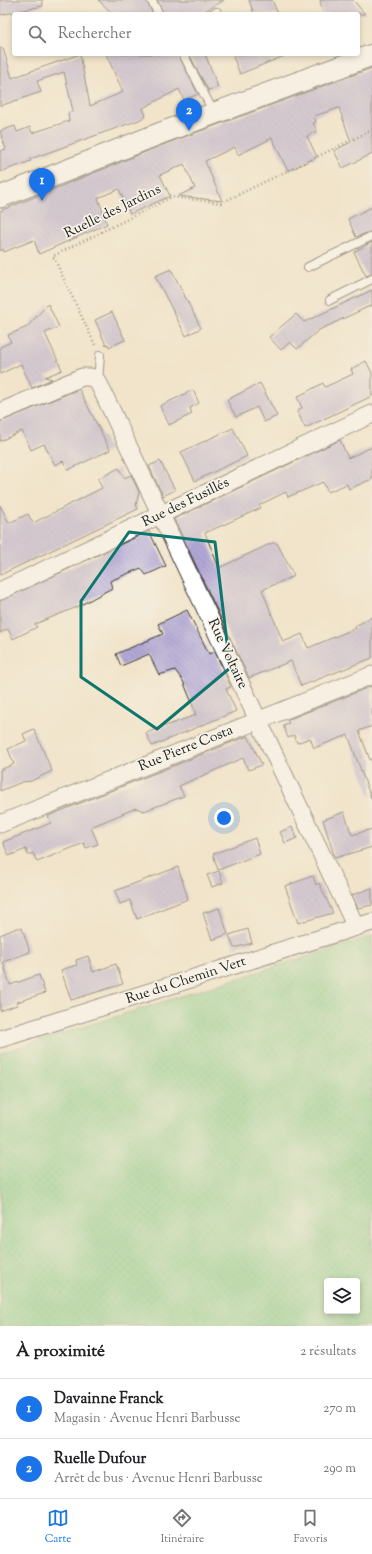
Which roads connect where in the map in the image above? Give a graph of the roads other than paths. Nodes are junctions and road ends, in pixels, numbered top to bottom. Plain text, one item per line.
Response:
1 (151, 0) edge
2 (159, 12) edge
3 (372, 55) edge
4 (184, 56) edge
5 (214, 113) junction
6 (0, 197) edge
7 (372, 236) edge
8 (308, 267) dead end
9 (372, 279) edge
10 (330, 300) dead end
11 (100, 355) road end
12 (98, 382) junction
13 (0, 412) edge
14 (372, 414) edge
15 (160, 515) junction
16 (1, 587) edge
17 (372, 675) edge
18 (258, 720) junction
19 (0, 824) edge
20 (364, 924) edge
21 (0, 1039) edge

1 - 2 lane
3 - 5 street
4 - 5 lane
5 - 6 street
7 - 8 lane
9 - 10 lane
11 - 12 lane
12 - 13 street
12 - 15 street, Rue Voltaire
14 - 15 street, Rue des Fusillés
15 - 16 street, Rue des Fusillés
15 - 18 street, Rue Voltaire
17 - 18 street, Rue Pierre Costa
18 - 19 street, Rue Pierre Costa
18 - 20 street, Rue Voltaire
20 - 21 street, Rue du Chemin Vert

